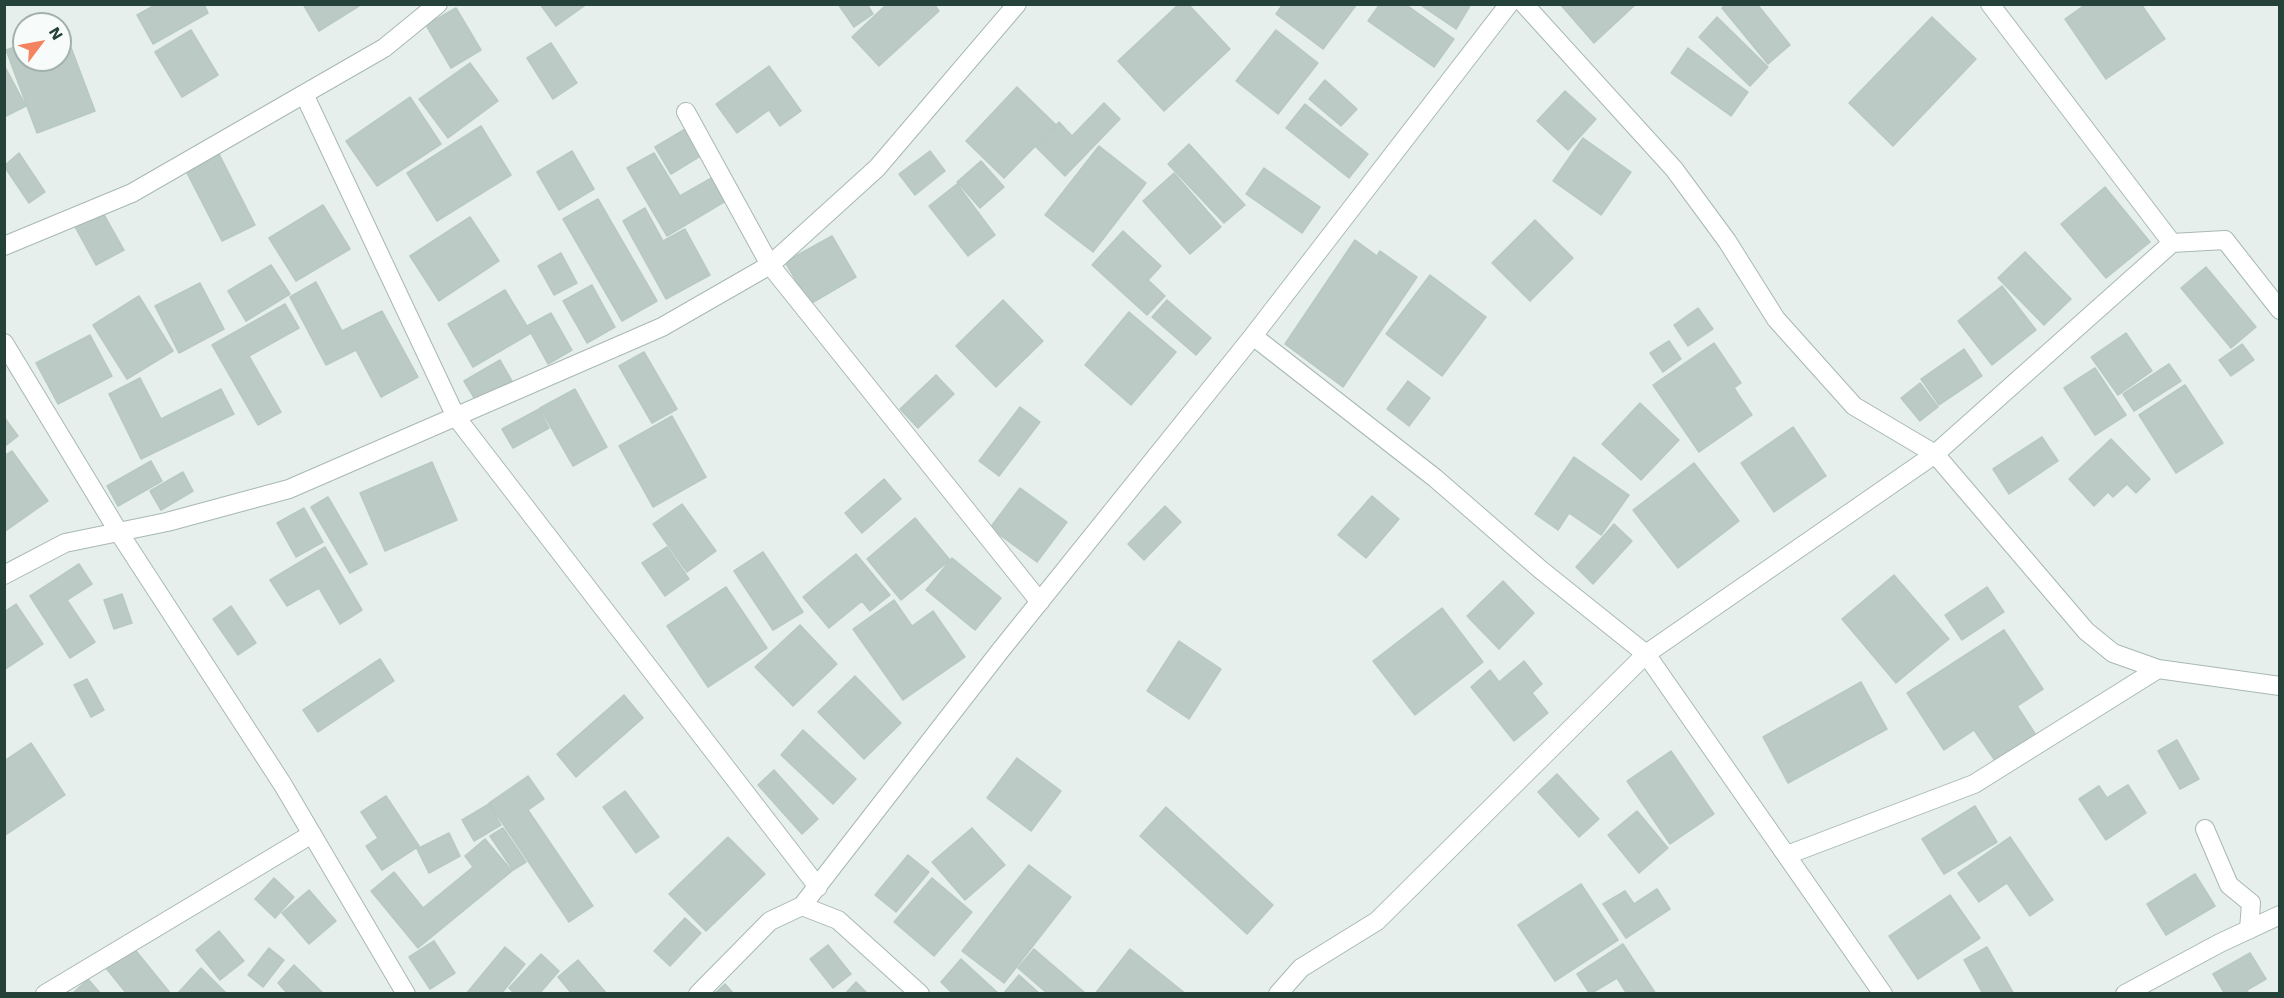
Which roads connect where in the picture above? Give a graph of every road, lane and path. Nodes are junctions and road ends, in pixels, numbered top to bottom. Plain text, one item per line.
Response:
1 (438, 4) edge
2 (1017, 4) edge
3 (1509, 4) edge
4 (1524, 4) edge
5 (1990, 4) edge
6 (304, 94) junction
7 (686, 112) dead end
8 (2172, 243) junction
9 (4, 246) edge
10 (770, 264) junction
11 (2280, 310) edge
12 (1253, 336) junction
13 (4, 343) edge
14 (456, 417) junction
15 (1935, 454) junction
16 (118, 531) junction
17 (4, 576) edge
18 (1040, 602) junction
19 (1646, 654) junction
20 (2158, 669) junction
21 (2280, 686) edge
22 (2205, 829) dead end
23 (312, 834) junction
24 (1787, 855) junction
25 (818, 887) junction
26 (802, 906) junction
27 (2280, 915) edge
28 (2249, 930) junction
29 (45, 993) edge
30 (406, 993) edge
31 (698, 993) edge
32 (920, 993) edge
33 (1278, 993) edge
34 (1883, 993) edge
35 (2125, 993) edge

1 - 6 street
2 - 10 street
3 - 12 street
4 - 15 street
5 - 8 street
6 - 9 street
6 - 14 street
7 - 10 street
8 - 11 street
8 - 15 street
10 - 14 street
10 - 18 street
12 - 18 street
12 - 19 street
13 - 16 street
14 - 16 street
14 - 25 street
15 - 19 street
15 - 20 street
16 - 17 street
16 - 23 street
18 - 25 street
19 - 24 street
19 - 33 street
20 - 21 street
20 - 24 street
22 - 28 street
23 - 29 street
23 - 30 street
24 - 34 street
25 - 26 street
26 - 31 street
26 - 32 street
27 - 28 street
28 - 35 street

